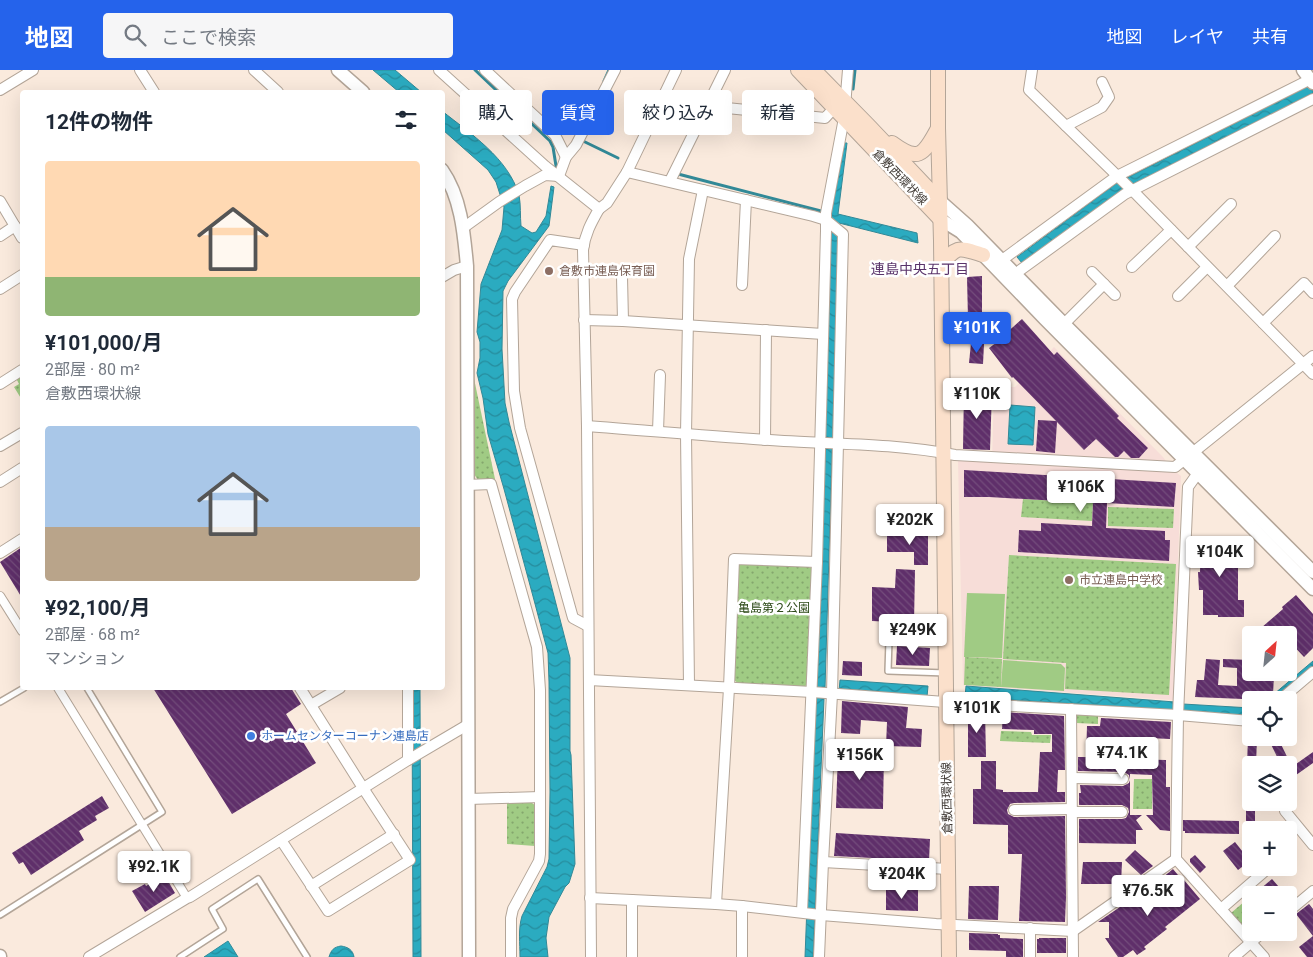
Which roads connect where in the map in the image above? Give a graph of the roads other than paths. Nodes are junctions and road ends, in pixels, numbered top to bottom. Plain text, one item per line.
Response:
1 (33, 70) edge
2 (140, 70) edge
3 (254, 70) edge
4 (338, 70) edge
5 (439, 70) edge
6 (485, 70) edge
7 (615, 70) edge
8 (676, 70) edge
9 (725, 70) edge
10 (798, 70) edge
11 (814, 70) edge
12 (848, 70) edge
13 (938, 70) edge
14 (1032, 70) edge
15 (1310, 79) edge
16 (1102, 82) dead end
17 (0, 90) edge
18 (153, 90) edge
19 (276, 90) edge
20 (361, 90) edge
21 (715, 90) edge
22 (1313, 98) edge
23 (839, 105) junction
24 (732, 109) edge
25 (844, 118) junction
26 (869, 126) junction
27 (1066, 126) junction
28 (938, 128) junction
29 (693, 135) edge
30 (566, 157) junction
31 (627, 172) junction
32 (445, 174) edge
33 (559, 176) junction
34 (1119, 178) junction
35 (670, 181) junction
36 (1130, 189) junction
37 (703, 190) junction
38 (746, 200) junction
39 (940, 201) junction
40 (0, 202) edge
41 (1231, 204) dead end
42 (599, 209) junction
43 (940, 218) junction
44 (828, 222) junction
45 (15, 226) junction
46 (463, 228) junction
47 (1171, 230) junction
48 (20, 235) edge
49 (0, 236) edge
50 (1275, 236) dead end
51 (584, 245) junction
52 (1188, 247) junction
53 (983, 255) junction
54 (1002, 260) junction
55 (466, 266) junction
56 (940, 266) junction
57 (1132, 267) dead end
58 (1207, 267) junction
59 (1092, 272) dead end
60 (1015, 274) junction
61 (445, 275) edge
62 (20, 276) edge
63 (622, 276) dead end
64 (1104, 284) junction
65 (742, 285) dead end
66 (1227, 286) junction
67 (0, 289) edge
68 (1313, 293) edge
69 (1115, 296) dead end
70 (1178, 296) dead end
71 (584, 320) junction
72 (623, 321) junction
73 (1263, 323) junction
74 (1064, 324) junction
75 (687, 326) junction
76 (766, 330) junction
77 (823, 334) junction
78 (1313, 356) edge
79 (1303, 364) junction
80 (20, 371) edge
81 (1313, 374) edge
82 (660, 375) dead end
83 (0, 384) edge
84 (586, 426) junction
85 (658, 431) junction
86 (20, 434) edge
87 (686, 434) junction
88 (766, 440) junction
89 (821, 443) junction
90 (835, 443) junction
91 (0, 446) edge
92 (943, 453) junction
93 (1189, 456) junction
94 (20, 469) edge
95 (1198, 473) junction
96 (0, 482) edge
97 (467, 485) junction
98 (20, 540) edge
99 (0, 553) edge
100 (817, 562) junction
101 (1313, 572) edge
102 (1313, 589) edge
103 (0, 596) edge
104 (588, 626) junction
105 (20, 628) edge
106 (946, 642) junction
107 (1313, 672) edge
108 (946, 673) junction
109 (589, 680) junction
110 (689, 686) junction
111 (729, 688) junction
112 (21, 690) edge
113 (59, 690) edge
114 (88, 690) edge
115 (301, 690) edge
116 (337, 690) edge
117 (408, 690) edge
118 (1291, 691) edge
119 (814, 692) junction
120 (830, 693) junction
121 (0, 702) edge
122 (946, 702) junction
123 (311, 705) junction
124 (1071, 709) junction
125 (1178, 715) junction
126 (1242, 720) edge
127 (469, 724) junction
128 (413, 757) junction
129 (1072, 778) junction
130 (1123, 779) dead end
131 (363, 788) junction
132 (540, 797) junction
133 (468, 799) junction
134 (1014, 810) dead end
135 (1072, 811) junction
136 (1285, 811) dead end
137 (1122, 812) dead end
138 (142, 824) junction
139 (394, 834) junction
140 (281, 840) junction
141 (1313, 846) edge
142 (1176, 859) junction
143 (823, 862) junction
144 (948, 869) junction
145 (1259, 876) edge
146 (311, 886) junction
147 (1313, 891) edge
148 (187, 898) junction
149 (590, 898) junction
150 (632, 900) junction
151 (716, 904) junction
152 (1297, 904) edge
153 (742, 906) junction
154 (1221, 909) junction
155 (803, 913) junction
156 (0, 915) edge
157 (819, 915) junction
158 (949, 924) junction
159 (1030, 928) junction
160 (1073, 931) junction
161 (1253, 941) edge
162 (1251, 943) junction
163 (89, 957) edge
164 (180, 957) edge
165 (307, 957) edge
166 (469, 957) edge
167 (511, 957) edge
168 (591, 957) edge
169 (632, 957) edge
170 (742, 957) edge
171 (819, 957) edge
172 (949, 957) edge
173 (1030, 957) edge
174 (1073, 957) edge
175 (1234, 957) edge
176 (1264, 957) edge

1 - 17 street
2 - 18 street
3 - 19 street
4 - 20 street
5 - 33 street
6 - 30 street
7 - 30 street
8 - 31 street
9 - 21 street
10 - 23 main road, 倉敷西環状線
11 - 23 main road, 倉敷西環状線
12 - 23 street
13 - 28 main road
14 - 27 street
15 - 34 street
16 - 27 street
22 - 36 street
23 - 24 street
23 - 25 main road, 倉敷西環状線
23 - 26 main road, 倉敷西環状線
25 - 43 main road, 倉敷西環状線
25 - 44 street
26 - 28 main road
26 - 39 main road, 倉敷西環状線
27 - 34 street
28 - 39 main road
29 - 35 street
30 - 33 street
31 - 35 street
31 - 42 street
32 - 46 street
33 - 42 street
33 - 46 street
34 - 36 street
34 - 54 street
35 - 37 street
36 - 47 street
36 - 60 street
37 - 38 street
37 - 75 street
38 - 44 street
38 - 65 street
39 - 43 main road, 倉敷西環状線
39 - 54 street
40 - 45 street
41 - 52 street
42 - 51 street
43 - 53 street
43 - 56 main road, 倉敷西環状線
44 - 77 street
44 - 90 street
45 - 48 street
45 - 49 street
46 - 55 street
47 - 52 street
47 - 57 street
50 - 66 street
51 - 71 street
51 - 104 street
52 - 58 street
53 - 56 main road
53 - 93 street
54 - 60 street
55 - 61 street
55 - 97 street
56 - 92 main road, 倉敷西環状線
58 - 66 street
58 - 70 street
59 - 64 street
60 - 74 street
62 - 67 street
63 - 72 street
64 - 69 street
64 - 74 street
66 - 73 street
68 - 73 street
71 - 72 street
71 - 84 street
72 - 75 street
73 - 79 street
74 - 93 street
75 - 76 street
75 - 87 street
76 - 77 street
76 - 88 street
77 - 89 street
78 - 79 street
79 - 81 street
79 - 93 street
80 - 83 street
82 - 85 street
84 - 85 street
84 - 104 street
85 - 87 street
86 - 91 street
87 - 88 street
87 - 110 street
88 - 89 street
89 - 90 street
89 - 100 street
90 - 92 street
90 - 120 street
92 - 93 street
92 - 106 main road, 倉敷西環状線
93 - 95 street
93 - 101 street
94 - 96 street
95 - 102 street
95 - 125 street
97 - 127 street
97 - 132 street
98 - 99 street
100 - 111 street
100 - 119 street
103 - 105 street
104 - 109 street
106 - 108 main road, 倉敷西環状線
106 - 108 lane
107 - 118 street
108 - 122 main road, 倉敷西環状線
109 - 110 street
109 - 149 street
110 - 111 street
111 - 119 street
111 - 151 street
112 - 121 lane
113 - 138 street
114 - 138 lane
115 - 123 street
116 - 123 street
117 - 128 street
119 - 120 street
119 - 155 street
120 - 122 street
120 - 143 street
122 - 124 street
122 - 144 main road, 倉敷西環状線
123 - 131 street
124 - 125 street
124 - 129 street
125 - 126 street
125 - 142 street
127 - 128 street
127 - 133 street
128 - 131 street
129 - 130 street
129 - 135 street
131 - 139 street
131 - 140 street
132 - 133 street
132 - 167 street
133 - 166 street
134 - 135 street
135 - 137 street
135 - 160 street
136 - 141 street
138 - 148 street
138 - 156 lane
139 - 146 street
139 - 146 street
140 - 146 street
140 - 148 street
142 - 154 street
142 - 160 street
143 - 144 street
143 - 157 street
144 - 158 main road, 倉敷西環状線
145 - 154 street
147 - 152 street
148 - 163 street
149 - 150 street
149 - 168 street
150 - 151 street
150 - 169 street
151 - 153 street
153 - 155 street
153 - 170 street
154 - 162 street
155 - 157 street
157 - 158 street
157 - 171 street
158 - 159 street
158 - 172 main road, 倉敷西環状線
159 - 160 street
159 - 173 street
160 - 174 street
161 - 162 street
162 - 175 street
162 - 176 street
164 - 165 lane

